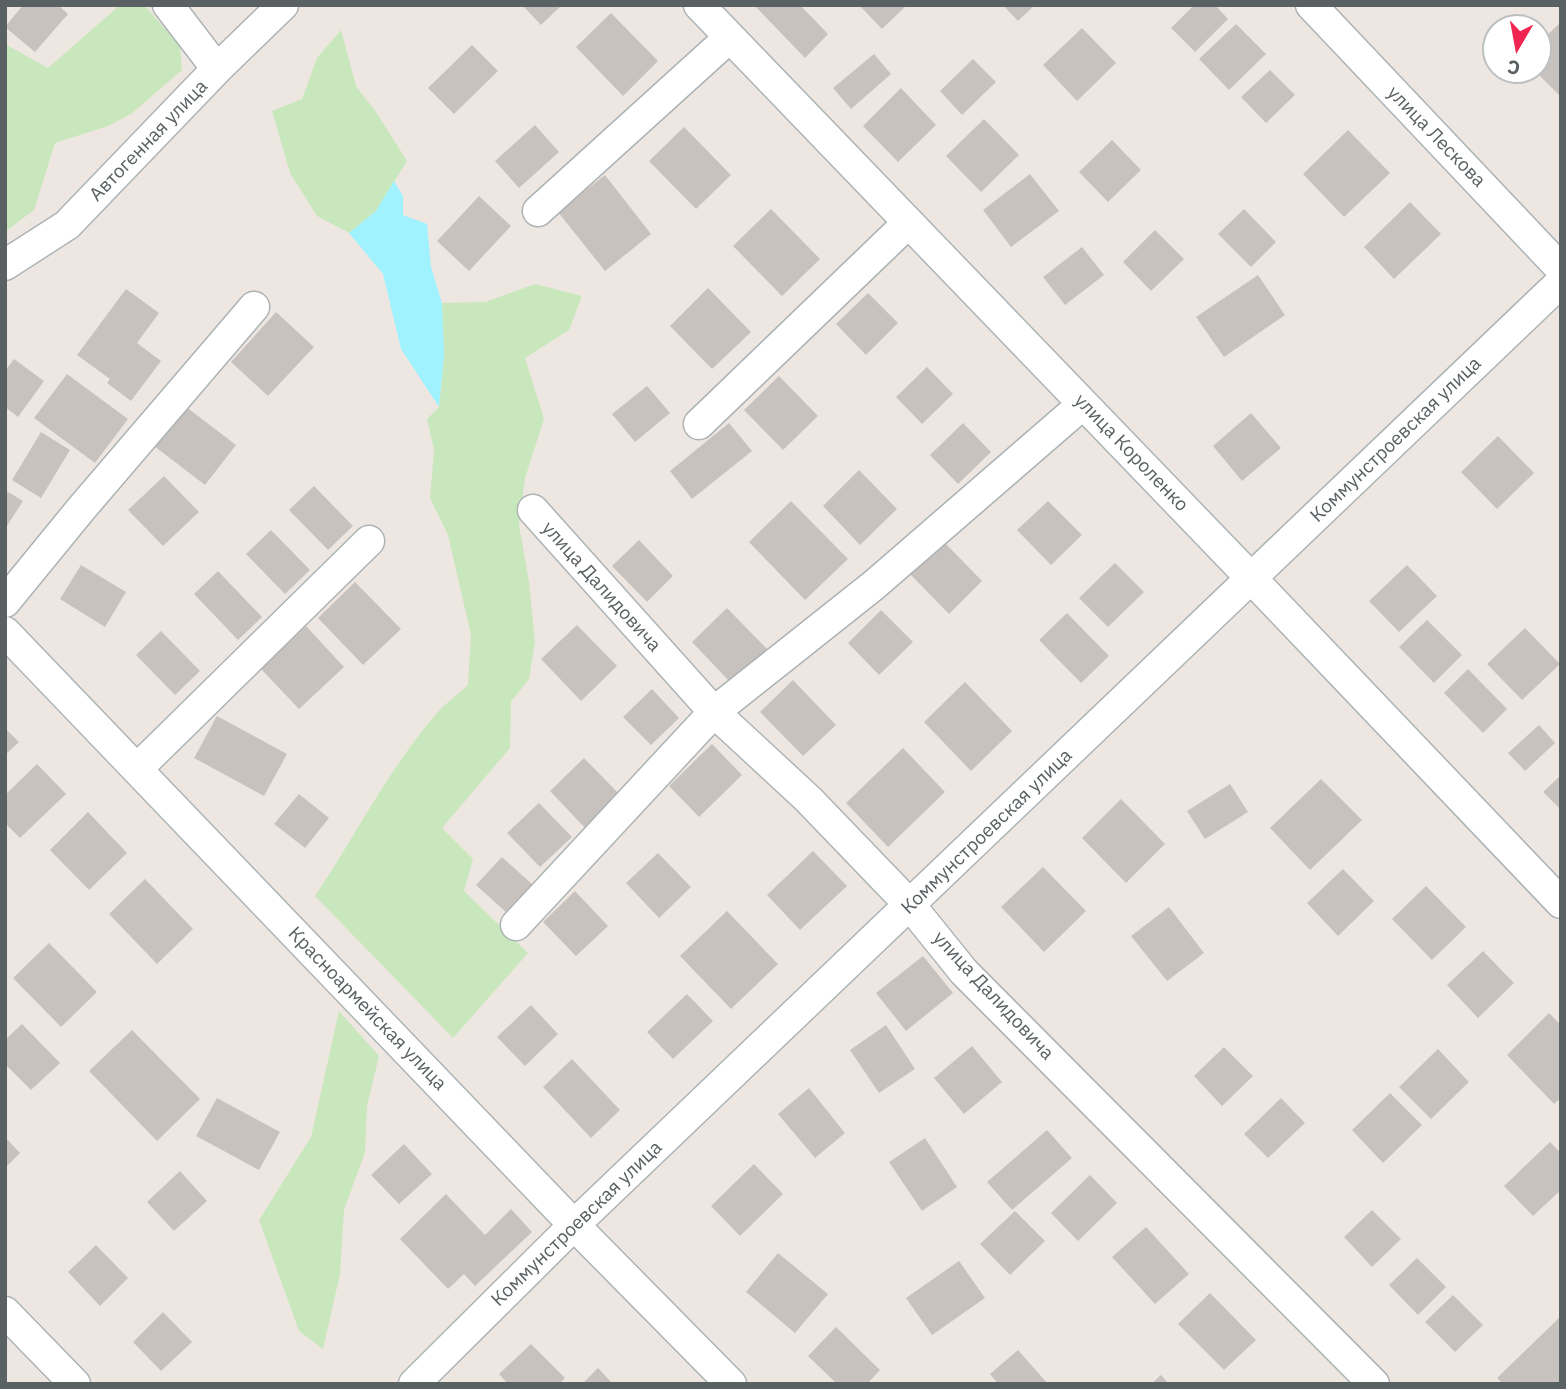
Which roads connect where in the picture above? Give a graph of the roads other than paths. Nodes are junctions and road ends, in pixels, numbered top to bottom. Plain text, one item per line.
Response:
1 (168, 5) edge
2 (283, 5) edge
3 (699, 5) edge
4 (1311, 5) edge
5 (730, 37) junction
6 (217, 69) junction
7 (538, 211) dead end
8 (908, 223) junction
9 (5, 265) edge
10 (1561, 269) edge
11 (1561, 282) edge
12 (254, 307) dead end
13 (1083, 404) junction
14 (699, 424) dead end
15 (533, 510) dead end
16 (369, 541) dead end
17 (1252, 579) junction
18 (5, 602) edge
19 (5, 632) edge
20 (714, 712) junction
21 (137, 769) junction
22 (1561, 903) edge
23 (910, 905) junction
24 (516, 925) dead end
25 (574, 1225) junction
26 (5, 1312) edge
27 (75, 1384) edge
28 (414, 1384) edge
29 (731, 1384) edge
30 (1374, 1384) edge

1 - 6 street
2 - 6 street, Автогенная улица
3 - 5 street, улица Короленко
4 - 10 street, улица Лескова
5 - 7 street
5 - 8 street, улица Короленко
6 - 9 street, Автогенная улица
8 - 13 street, улица Короленко
8 - 14 street
11 - 17 street, Коммунстроевская улица
12 - 18 street
13 - 17 street, улица Короленко
13 - 20 street
15 - 20 street, улица Далидовича
16 - 21 street
17 - 22 street, улица Короленко
17 - 23 street, Коммунстроевская улица
19 - 21 street, Красноармейская улица
20 - 23 street, улица Далидовича
20 - 24 street
21 - 25 street, Красноармейская улица
23 - 25 street, Коммунстроевская улица
23 - 30 street, улица Далидовича
25 - 28 street, Коммунстроевская улица
25 - 29 street, Красноармейская улица
26 - 27 street

